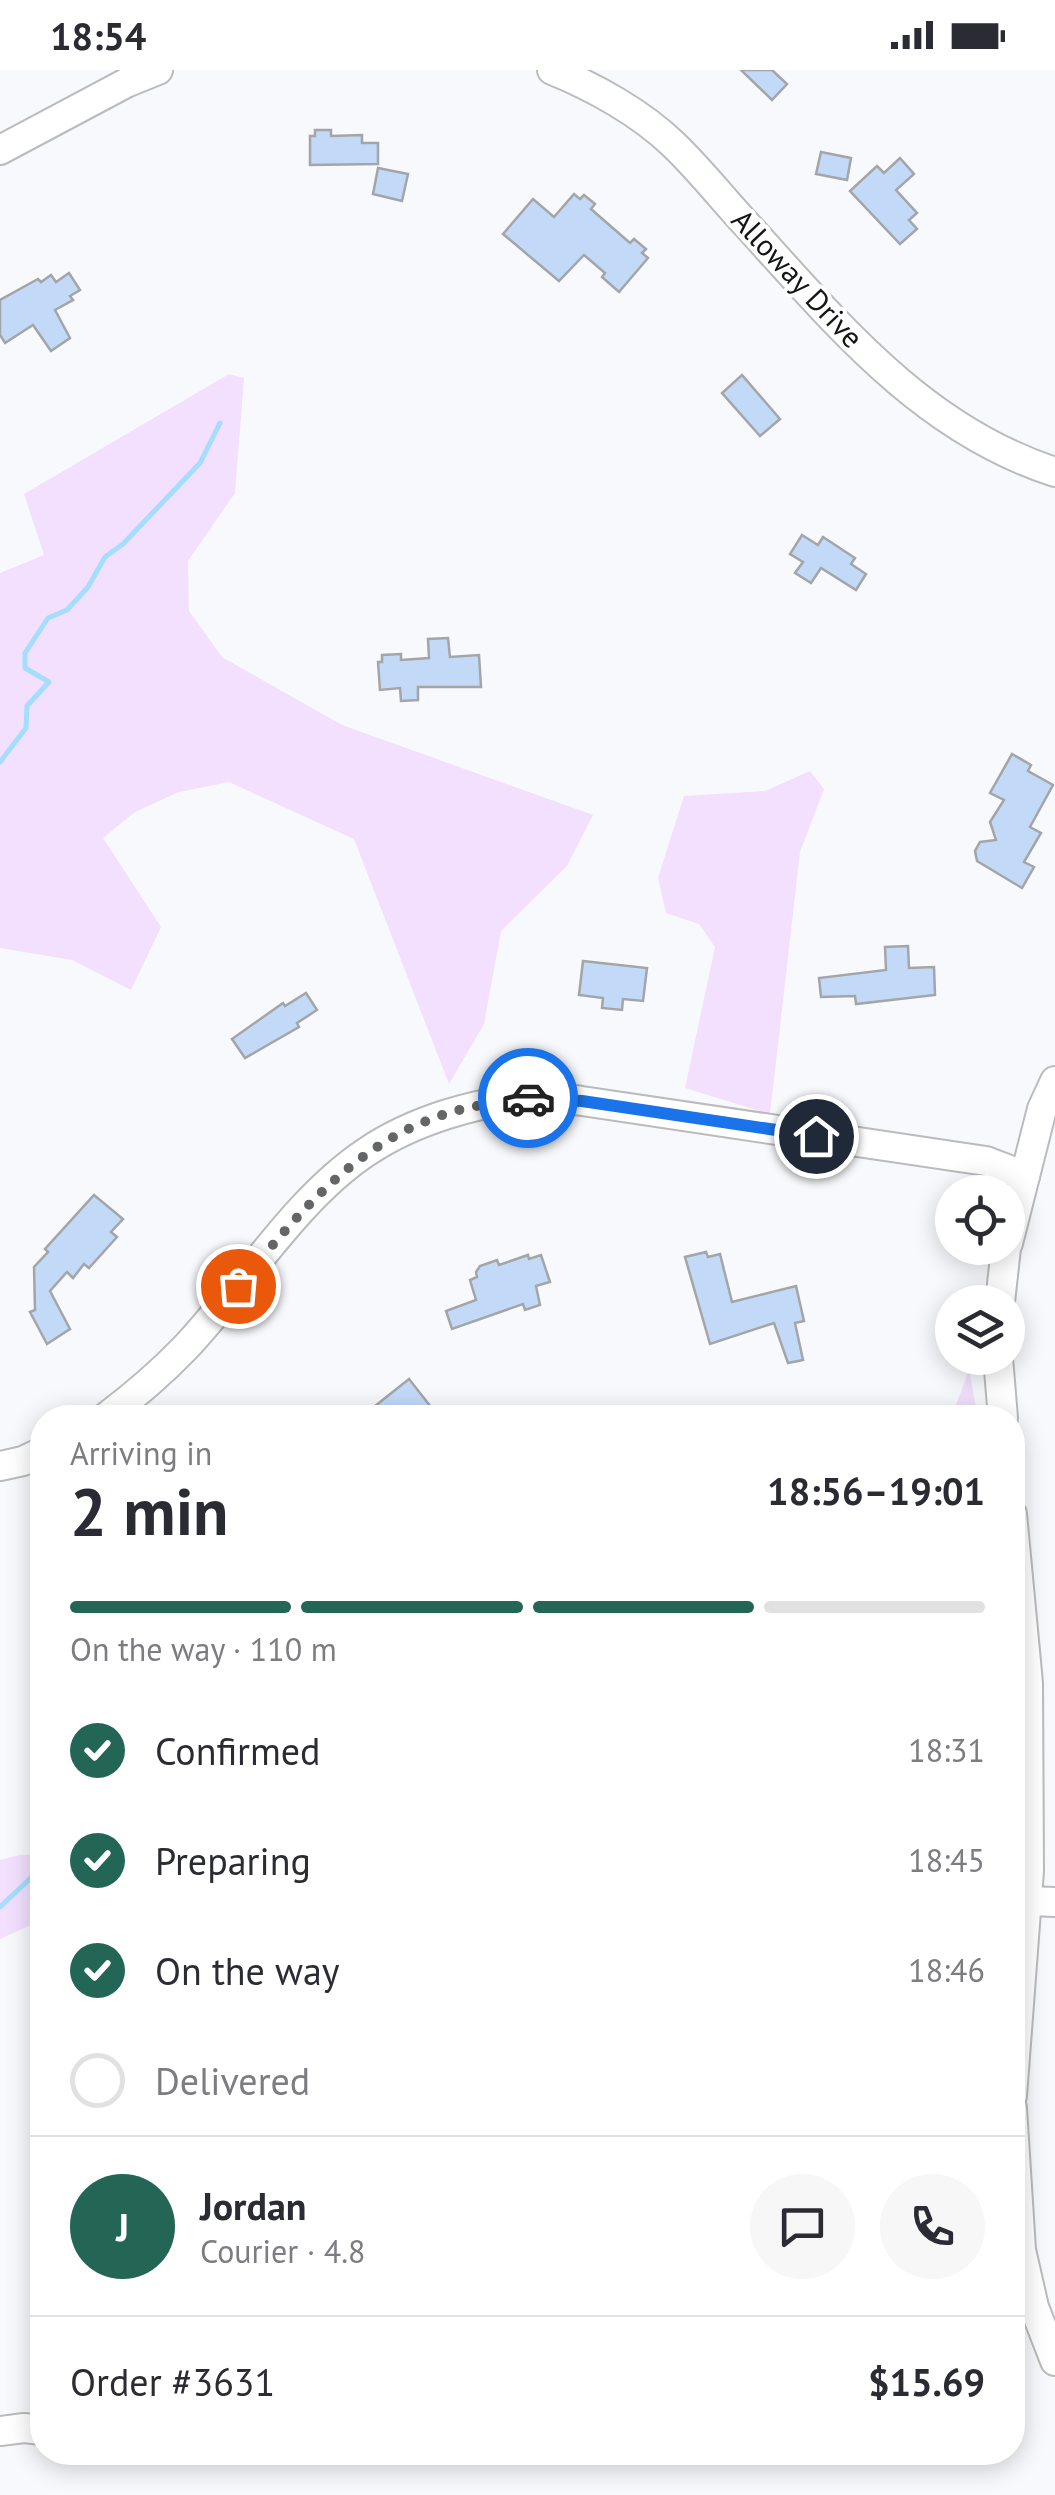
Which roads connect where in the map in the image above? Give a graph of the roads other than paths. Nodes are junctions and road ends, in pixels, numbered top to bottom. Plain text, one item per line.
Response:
1 (158, 70) edge
2 (552, 70) edge
3 (0, 150) edge
4 (1055, 472) edge
5 (1055, 1081) edge
6 (1022, 1175) edge
7 (1025, 1176) edge
8 (999, 1375) edge
9 (122, 1405) edge
10 (1002, 1405) edge
11 (30, 1458) edge
12 (0, 1466) edge
13 (1025, 1651) edge
14 (1042, 1902) edge
15 (1025, 2012) edge
16 (1025, 2270) edge
17 (1055, 2361) edge
18 (30, 2429) edge
19 (0, 2431) edge

1 - 3 street
2 - 4 street, Alloway Drive
5 - 7 street
6 - 9 street
8 - 10 street
11 - 12 street
13 - 14 street
14 - 15 street
16 - 17 street
18 - 19 street

